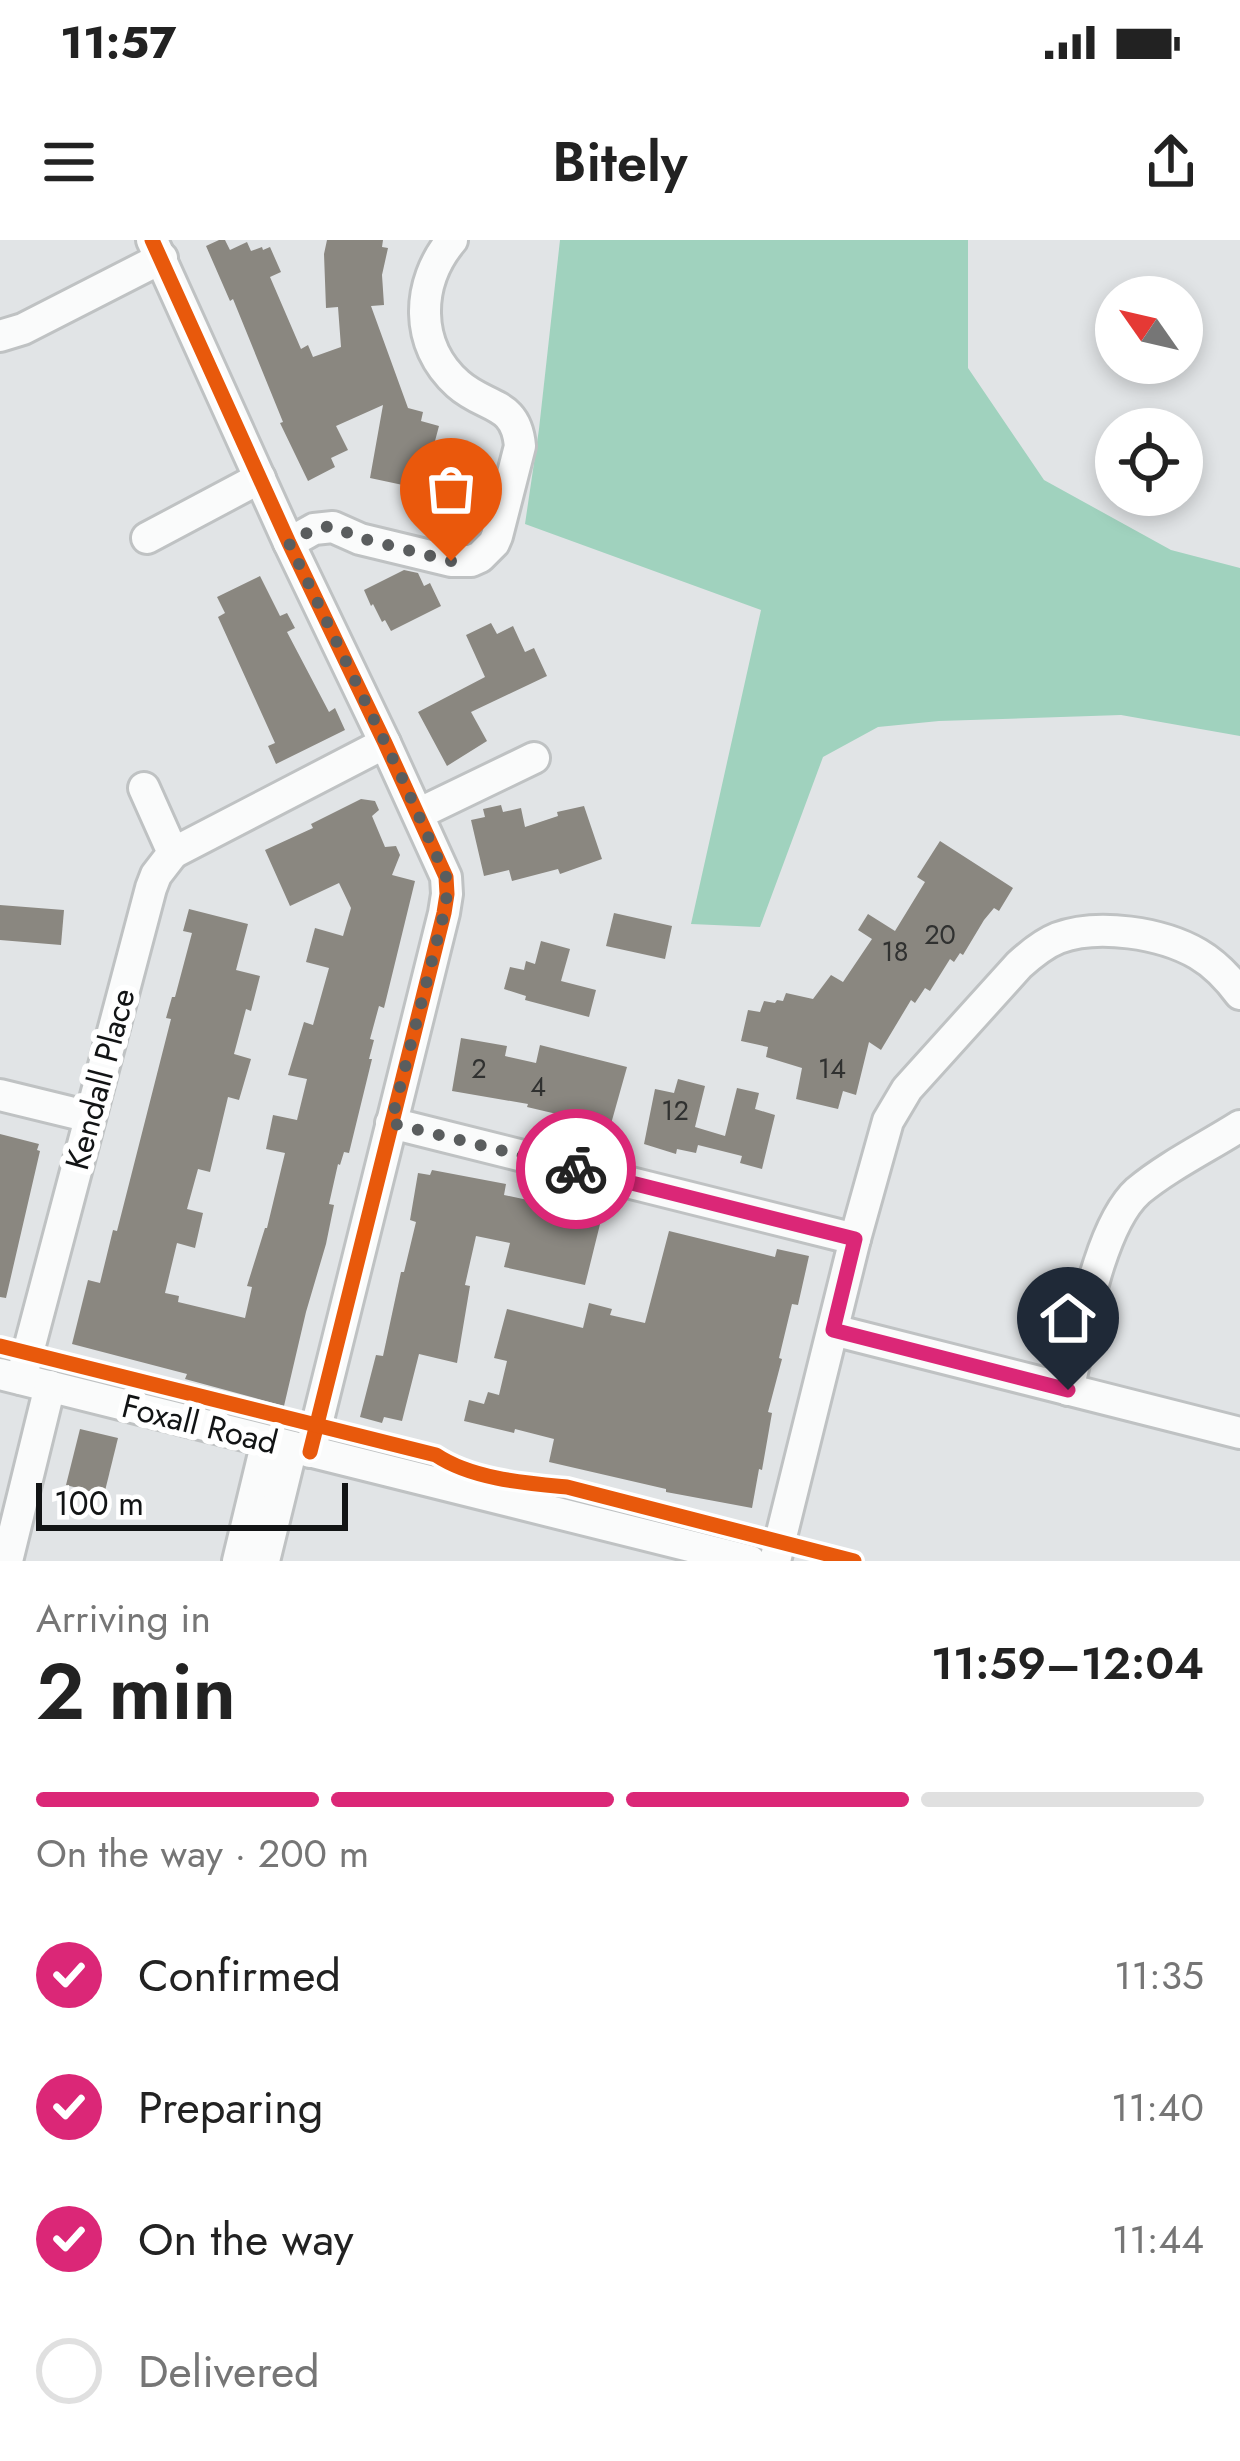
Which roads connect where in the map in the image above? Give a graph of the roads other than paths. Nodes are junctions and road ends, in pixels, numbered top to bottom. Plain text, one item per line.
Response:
1 (452, 240) edge
2 (158, 249) edge
3 (0, 336) edge
4 (260, 478) junction
5 (147, 538) dead end
6 (289, 543) junction
7 (385, 743) junction
8 (534, 758) dead end
9 (144, 788) dead end
10 (418, 814) junction
11 (172, 853) junction
12 (1240, 994) edge
13 (0, 1095) edge
14 (90, 1117) junction
15 (391, 1123) junction
16 (1240, 1126) edge
17 (855, 1239) junction
18 (833, 1330) junction
19 (24, 1380) edge
20 (1068, 1390) junction
21 (1240, 1433) edge
22 (290, 1447) junction
23 (628, 1547) edge
24 (7, 1561) edge
25 (238, 1561) edge
26 (264, 1561) edge
27 (750, 1561) edge
28 (775, 1561) edge

1 - 6 street
2 - 3 street
2 - 4 street
4 - 5 street
4 - 6 street
6 - 7 street
7 - 10 street
7 - 11 street
8 - 10 street
9 - 11 street
10 - 15 street
11 - 14 street, Kendall Place
12 - 17 street
13 - 14 street
14 - 19 street, Kendall Place
15 - 17 street
15 - 22 street
16 - 20 street
17 - 18 street
18 - 20 street
18 - 28 street
19 - 22 street, Foxall Road
19 - 24 street, Kendall Place
20 - 21 street
22 - 23 street, Foxall Road
22 - 25 street
22 - 26 street
23 - 27 street, Foxall Road

